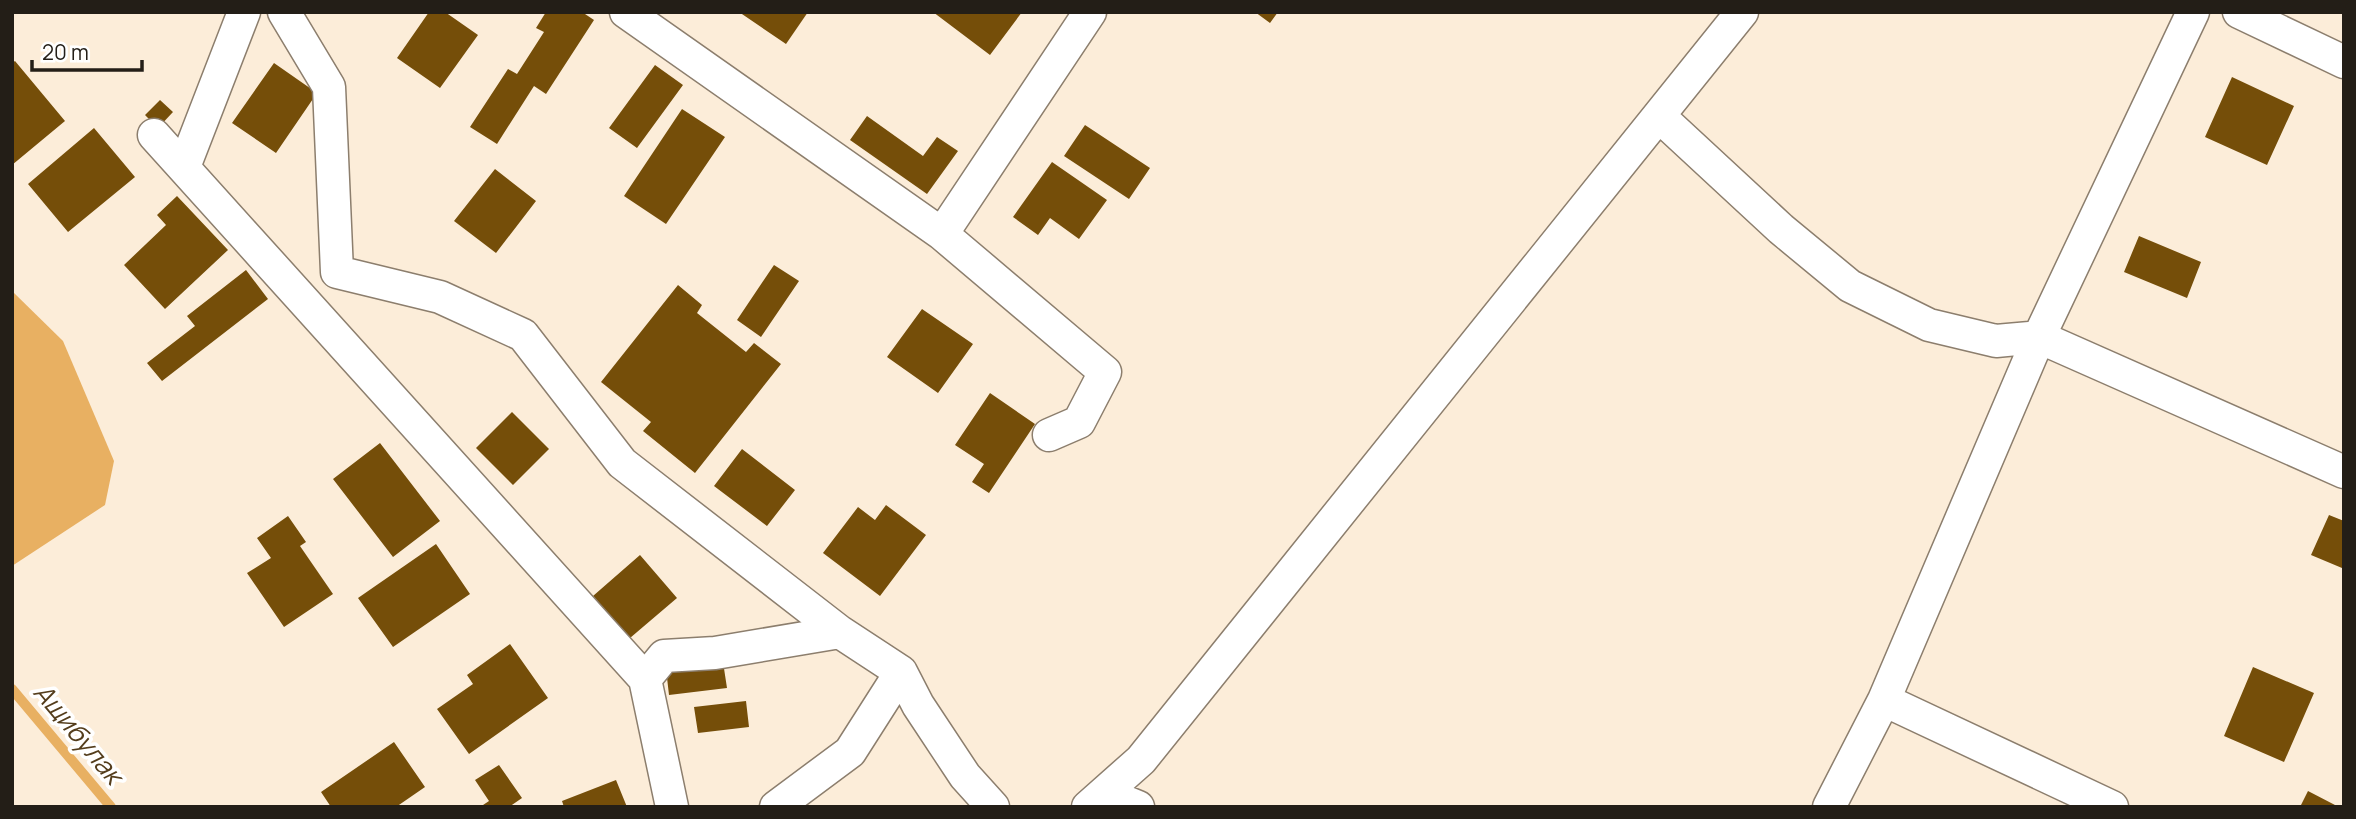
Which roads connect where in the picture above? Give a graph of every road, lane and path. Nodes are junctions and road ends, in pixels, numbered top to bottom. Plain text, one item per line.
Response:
1 (244, 12) edge
2 (284, 12) edge
3 (625, 12) edge
4 (1090, 12) edge
5 (1742, 12) edge
6 (2193, 12) edge
7 (2239, 12) edge
8 (2344, 62) edge
9 (1659, 116) junction
10 (154, 135) dead end
11 (184, 167) junction
12 (942, 234) junction
13 (2039, 337) junction
14 (1049, 435) dead end
15 (2344, 472) edge
16 (840, 632) junction
17 (901, 672) junction
18 (645, 679) junction
19 (1884, 700) junction
20 (1096, 800) edge
21 (672, 807) edge
22 (776, 807) edge
23 (993, 807) edge
24 (1138, 807) edge
25 (1829, 807) edge
26 (2112, 807) edge

1 - 11 street
2 - 16 street
3 - 12 street
4 - 12 street
5 - 9 street
6 - 13 street
7 - 8 street
9 - 13 street
9 - 20 street
10 - 11 street
11 - 18 street
12 - 14 street
13 - 15 street
13 - 19 street
16 - 17 street
16 - 18 street
17 - 22 street
17 - 23 street
18 - 21 street
19 - 25 street
19 - 26 street
20 - 24 street

